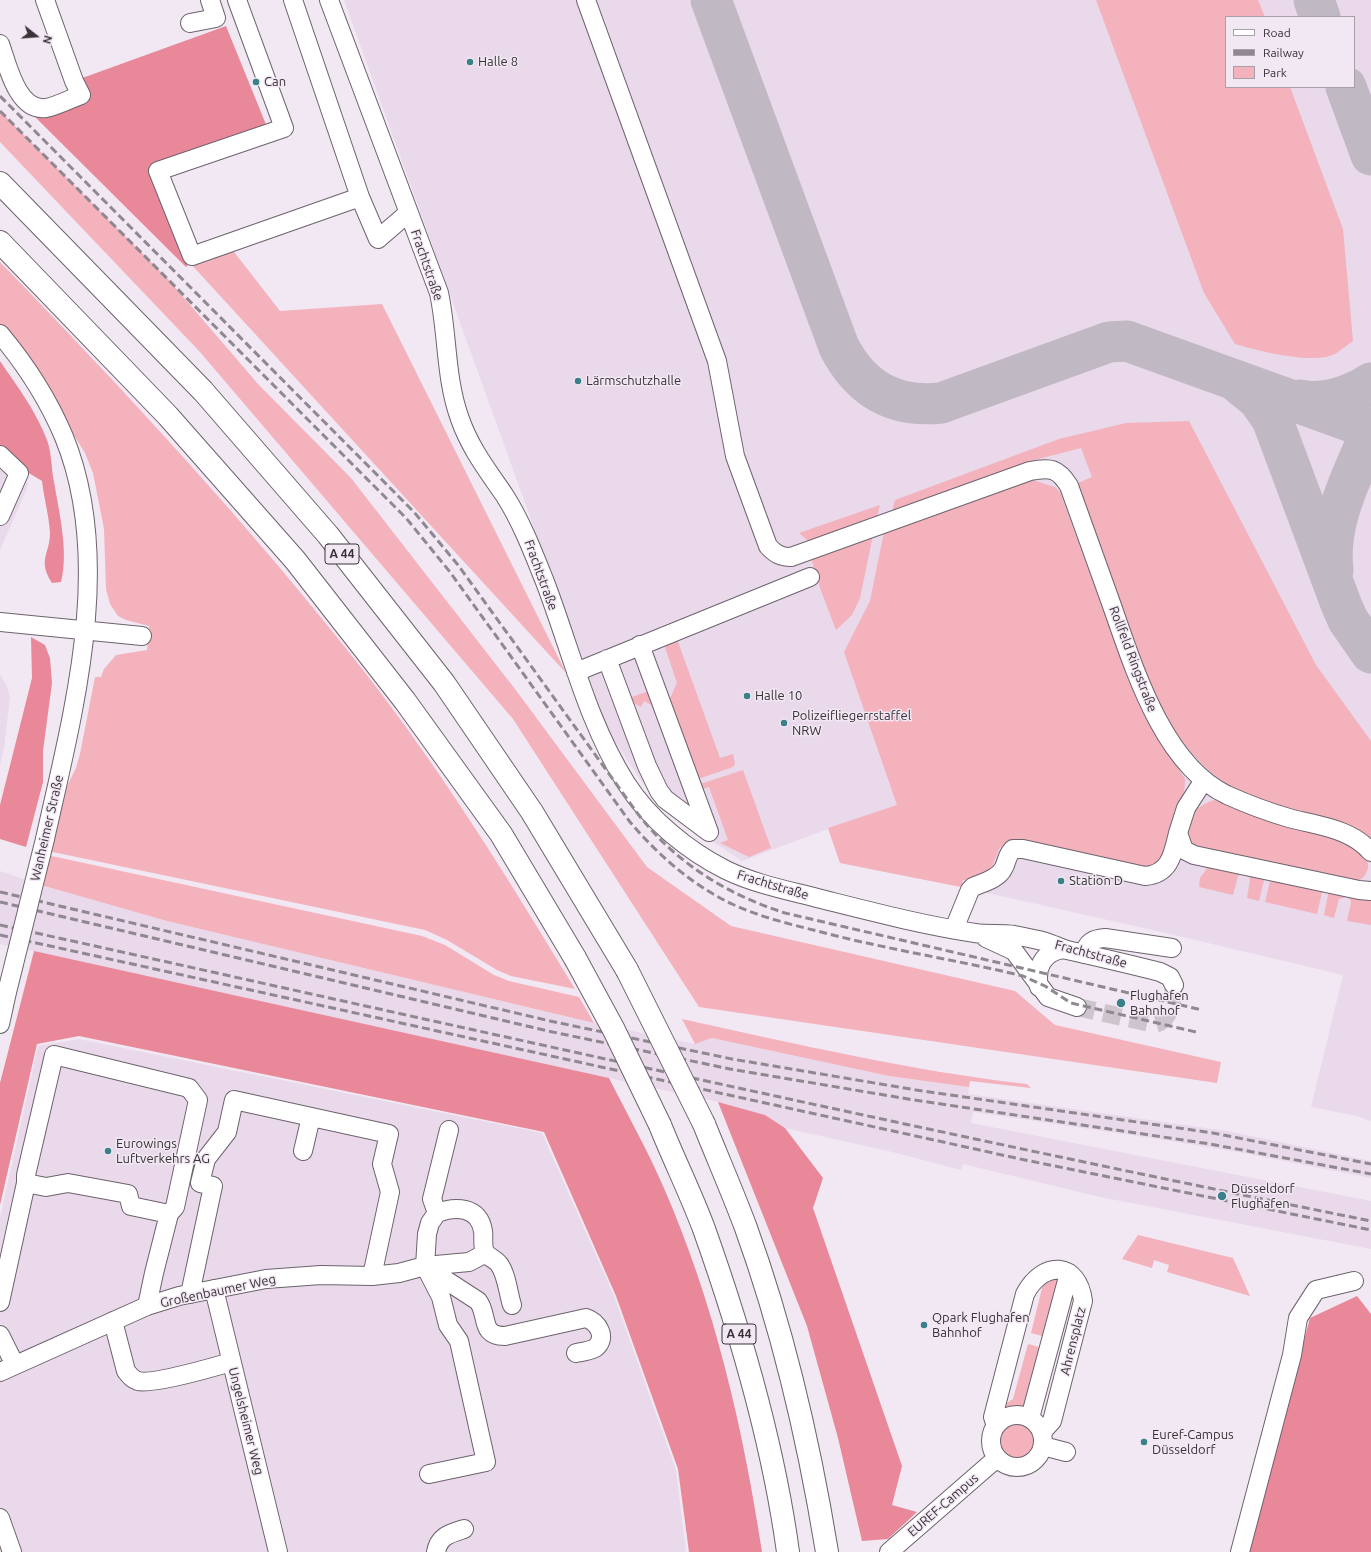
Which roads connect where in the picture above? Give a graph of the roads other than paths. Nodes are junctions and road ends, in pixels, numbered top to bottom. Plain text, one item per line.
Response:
1 (45, 0) edge
2 (210, 0) edge
3 (237, 0) edge
4 (293, 0) edge
5 (329, 0) edge
6 (586, 0) edge
7 (190, 23) dead end
8 (0, 44) edge
9 (0, 183) edge
10 (360, 197) junction
11 (408, 213) junction
12 (0, 242) edge
13 (0, 334) edge
14 (0, 455) edge
15 (0, 516) edge
16 (810, 577) dead end
17 (0, 622) edge
18 (84, 630) junction
19 (142, 636) dead end
20 (640, 645) junction
21 (607, 658) junction
22 (576, 672) junction
23 (1204, 780) junction
24 (1178, 833) junction
25 (1371, 852) edge
26 (1371, 891) edge
27 (954, 929) junction
28 (978, 934) junction
29 (1172, 948) dead end
30 (1063, 949) junction
31 (1084, 954) junction
32 (1174, 985) dead end
33 (1039, 987) junction
34 (1077, 1007) tunnel mouth
35 (0, 1024) edge
36 (311, 1117) junction
37 (449, 1130) dead end
38 (303, 1151) dead end
39 (26, 1183) junction
40 (437, 1213) junction
41 (169, 1214) junction
42 (486, 1253) junction
43 (425, 1266) junction
44 (1069, 1273) junction
45 (372, 1276) junction
46 (1354, 1281) dead end
47 (214, 1289) junction
48 (190, 1294) junction
49 (0, 1302) edge
50 (512, 1305) dead end
51 (147, 1306) junction
52 (114, 1321) junction
53 (0, 1335) edge
54 (576, 1353) dead end
55 (7, 1368) edge
56 (233, 1370) junction
57 (1030, 1418) junction
58 (996, 1426) junction
59 (1043, 1439) junction
60 (1066, 1452) dead end
61 (997, 1458) junction
62 (429, 1474) dead end
63 (0, 1518) edge
64 (464, 1529) dead end
65 (12, 1552) edge
66 (278, 1552) edge
67 (436, 1552) edge
68 (788, 1552) edge
69 (827, 1552) edge
70 (890, 1552) edge
71 (1240, 1552) edge

1 - 8 street
2 - 7 street
3 - 10 street
4 - 10 street
5 - 11 street, Frachtstraße
6 - 23 street, Rollfeld Ringstraße
9 - 69 highway, A 44, bridge
10 - 11 street
11 - 22 street, Frachtstraße
12 - 68 highway, A 44, bridge
13 - 18 street, Wanheimer Straße
14 - 15 street
16 - 20 street
17 - 18 street
18 - 19 street
18 - 35 street, Wanheimer Straße, bridge
20 - 21 street
20 - 21 street
21 - 22 street
22 - 27 street, Frachtstraße
23 - 24 street
23 - 25 street, Rollfeld Ringstraße
24 - 26 street
24 - 27 street
27 - 28 street, Frachtstraße
28 - 30 street, Frachtstraße
28 - 33 street, Frachtstraße
29 - 31 street
30 - 31 street, Frachtstraße
30 - 33 street
31 - 32 street, Frachtstraße
33 - 34 street, Frachtstraße
36 - 38 street
36 - 45 street
36 - 48 street
37 - 40 street
39 - 41 street
39 - 41 street
39 - 49 street
40 - 42 street
40 - 43 street
41 - 51 street
42 - 43 street
42 - 50 street
43 - 45 street, Großenbaumer Weg
43 - 54 street
43 - 62 street
44 - 57 street
44 - 58 street
44 - 59 street, Ahrensplatz
45 - 47 street, Großenbaumer Weg
46 - 71 street
47 - 48 street, Großenbaumer Weg
47 - 56 street, Ungelsheimer Weg
48 - 51 street, Großenbaumer Weg
51 - 52 street, Großenbaumer Weg
52 - 55 street, Großenbaumer Weg
52 - 56 street
53 - 55 street
56 - 66 street, Ungelsheimer Weg
57 - 58 street
57 - 59 street
58 - 61 street
59 - 60 street
59 - 61 street
61 - 70 street, EUREF-Campus
63 - 65 street
64 - 67 street

